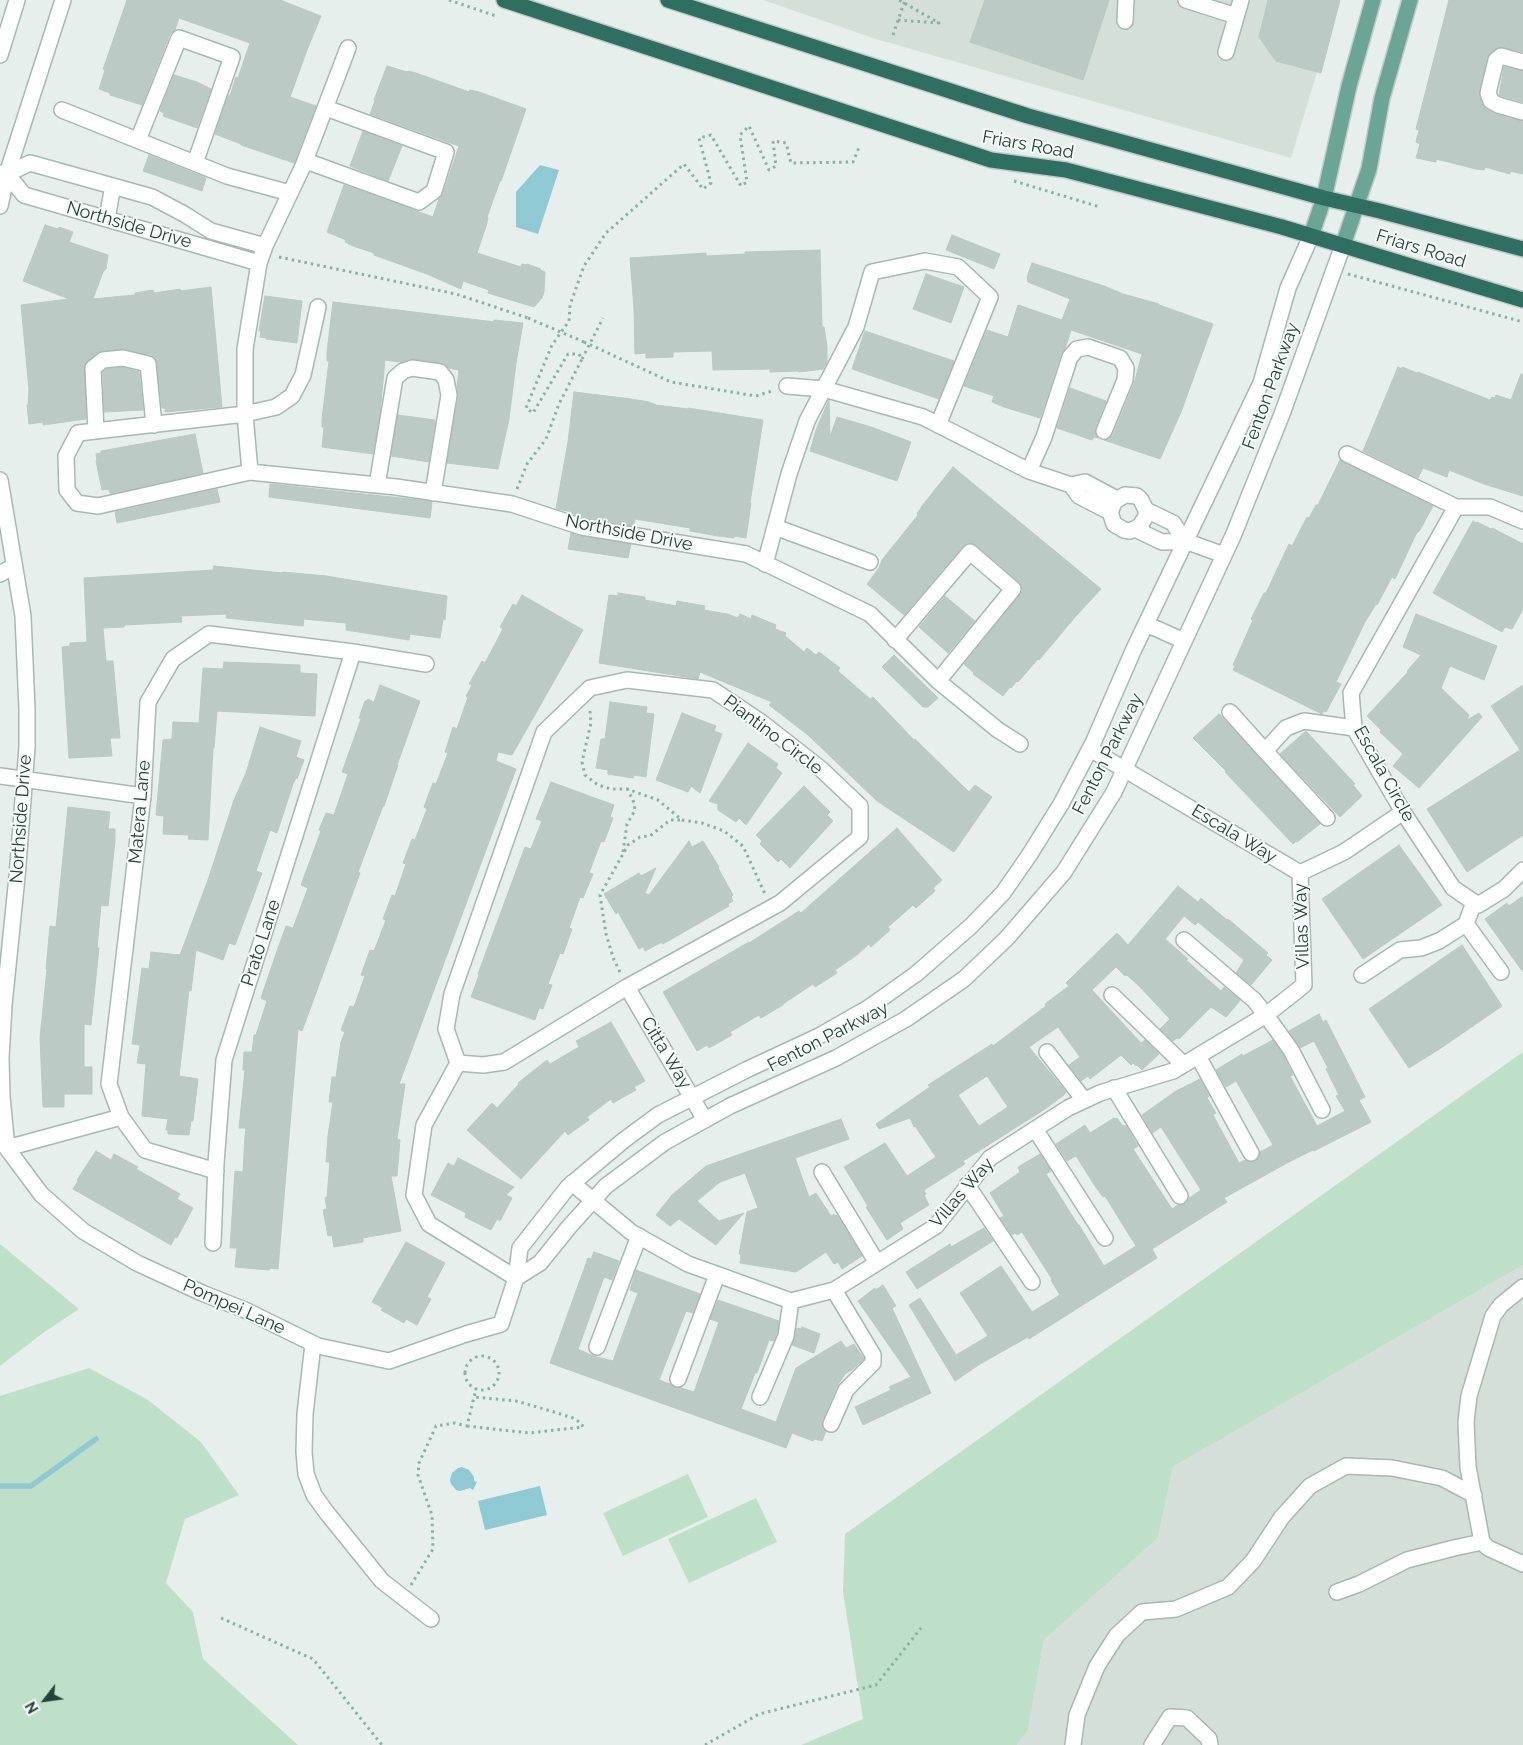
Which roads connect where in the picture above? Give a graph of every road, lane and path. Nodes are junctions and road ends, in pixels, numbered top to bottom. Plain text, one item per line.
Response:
1 (17, 0) edge
2 (62, 0) edge
3 (504, 0) edge
4 (668, 0) edge
5 (899, 0) edge
6 (1126, 0) edge
7 (1186, 0) edge
8 (1241, 0) edge
9 (1373, 0) edge
10 (1410, 0) edge
11 (905, 2) edge
12 (1236, 16) junction
13 (898, 20) junction
14 (1125, 21) dead end
15 (893, 35) dead end
16 (348, 48) dead end
17 (1226, 52) dead end
18 (0, 55) edge
19 (1523, 62) edge
20 (326, 108) junction
21 (62, 110) dead end
22 (1523, 112) edge
23 (138, 140) junction
24 (860, 145) dead end
25 (306, 161) junction
26 (195, 163) junction
27 (4, 174) edge
28 (1004, 179) dead end
29 (113, 186) junction
30 (290, 193) junction
31 (1324, 198) junction
32 (0, 206) edge
33 (1356, 206) junction
34 (1100, 207) dead end
35 (189, 217) junction
36 (108, 218) junction
37 (1311, 236) junction
38 (185, 240) junction
39 (1343, 245) junction
40 (1523, 249) edge
41 (262, 255) junction
42 (1360, 277) dead end
43 (1523, 300) edge
44 (318, 307) dead end
45 (604, 318) dead end
46 (1523, 322) edge
47 (590, 345) junction
48 (582, 359) junction
49 (787, 386) joint
50 (824, 389) junction
51 (245, 414) junction
52 (938, 424) junction
53 (154, 425) junction
54 (96, 431) junction
55 (1104, 431) dead end
56 (1347, 454) dead end
57 (1030, 471) junction
58 (250, 472) junction
59 (0, 480) edge
60 (377, 485) junction
61 (433, 493) junction
62 (512, 504) junction
63 (1114, 506) junction
64 (1456, 507) junction
65 (1146, 510) junction
66 (1523, 521) edge
67 (775, 527) junction
68 (1135, 529) junction
69 (1185, 540) junction
70 (1224, 556) junction
71 (870, 562) dead end
72 (765, 564) junction
73 (14, 566) junction
74 (0, 574) edge
75 (1146, 624) junction
76 (895, 640) junction
77 (1184, 641) junction
78 (353, 652) junction
79 (426, 664) dead end
80 (938, 681) junction
81 (590, 688) junction
82 (1230, 712) dead end
83 (1354, 728) junction
84 (1020, 744) dead end
85 (1090, 749) junction
86 (1265, 751) junction
87 (1124, 769) junction
88 (0, 776) edge
89 (24, 779) junction
90 (627, 789) junction
91 (144, 796) junction
92 (1403, 812) junction
93 (1327, 818) dead end
94 (682, 820) junction
95 (623, 854) junction
96 (1523, 870) edge
97 (1300, 873) junction
98 (1474, 902) junction
99 (772, 907) junction
100 (1466, 924) junction
101 (1184, 940) dead end
102 (1501, 972) dead end
103 (1362, 975) dead end
104 (628, 987) junction
105 (1112, 995) dead end
106 (1266, 1015) junction
107 (1047, 1052) dead end
108 (1198, 1056) junction
109 (458, 1063) junction
110 (1183, 1064) junction
111 (1114, 1088) junction
112 (693, 1098) junction
113 (1084, 1100) junction
114 (1322, 1110) dead end
115 (121, 1117) junction
116 (705, 1120) junction
117 (1035, 1129) junction
118 (2, 1144) edge
119 (1251, 1153) dead end
120 (216, 1171) junction
121 (822, 1172) dead end
122 (572, 1184) junction
123 (967, 1185) junction
124 (1180, 1196) dead end
125 (593, 1201) junction
126 (639, 1236) junction
127 (1106, 1238) dead end
128 (213, 1243) dead end
129 (877, 1263) junction
130 (717, 1275) junction
131 (516, 1278) junction
132 (1032, 1282) dead end
133 (1523, 1287) edge
134 (834, 1290) junction
135 (791, 1301) junction
136 (501, 1324) joint
137 (313, 1344) junction
138 (597, 1347) dead end
139 (678, 1379) dead end
140 (476, 1389) junction
141 (760, 1396) dead end
142 (474, 1397) junction
143 (831, 1424) dead end
144 (467, 1426) junction
145 (1474, 1495) junction
146 (1482, 1542) junction
147 (1523, 1564) edge
148 (1337, 1592) dead end
149 (403, 1598) junction
150 (221, 1618) dead end
151 (431, 1619) dead end
152 (922, 1628) dead end
153 (382, 1745) edge
154 (705, 1745) edge
155 (1073, 1745) edge
156 (1152, 1745) edge
157 (1210, 1745) edge

1 - 18 street
2 - 27 street
3 - 37 highway, Friars Road
4 - 31 highway, Friars Road
5 - 11 path
6 - 14 street
7 - 12 street
8 - 12 street
9 - 31 main road, Fenton Parkway
10 - 33 main road, Fenton Parkway
11 - 13 path
11 - 13 path
12 - 17 street
13 - 15 path
16 - 20 street
19 - 22 street
20 - 25 street
20 - 25 street
21 - 23 street
23 - 26 street
23 - 26 street
24 - 48 path
25 - 30 street
26 - 30 street
27 - 29 street, Northside Drive
27 - 32 street
27 - 36 street, Northside Drive
28 - 34 path
29 - 35 street, Northside Drive
29 - 36 street
30 - 41 street
31 - 33 highway, Friars Road
31 - 37 main road, Fenton Parkway
33 - 39 main road, Fenton Parkway
33 - 40 highway, Friars Road
35 - 38 street
35 - 41 street, Northside Drive
36 - 38 street, Northside Drive
37 - 39 highway, Friars Road
37 - 69 street, Fenton Parkway
38 - 41 street, Northside Drive
39 - 43 highway, Friars Road
39 - 70 street, Fenton Parkway
41 - 47 path, bridge
41 - 51 street
42 - 46 path
44 - 51 street, Northside Drive
45 - 47 path
47 - 48 path
47 - 49 path
48 - 62 path
49 - 50 street
50 - 52 street
50 - 52 street
50 - 67 street
51 - 53 street, Northside Drive
51 - 58 street
52 - 57 street
53 - 54 street, Northside Drive
53 - 54 street
54 - 58 street, Northside Drive
55 - 57 street
56 - 64 street
57 - 63 street
58 - 60 street, Northside Drive
59 - 73 street, Northside Drive
60 - 61 street, Northside Drive
60 - 61 street
61 - 62 street, Northside Drive
62 - 72 street, Northside Drive
63 - 65 street
63 - 68 street
64 - 66 street
64 - 83 street, Escala Circle
65 - 68 street
65 - 69 street
67 - 71 street
67 - 72 street
68 - 69 street
69 - 70 street
69 - 75 street, Fenton Parkway
70 - 77 street, Fenton Parkway
72 - 76 street, Northside Drive
73 - 74 street
73 - 89 street, Northside Drive
75 - 77 street
75 - 85 street, Fenton Parkway
76 - 80 street, Northside Drive
76 - 80 street
77 - 87 street, Fenton Parkway
78 - 79 street, Matera Lane
78 - 91 street, Matera Lane
78 - 120 street, Prato Lane
80 - 84 street, Northside Drive
81 - 90 path
81 - 99 street, Piantino Circle
81 - 109 street
82 - 86 street
83 - 86 street
83 - 92 street, Escala Circle
85 - 87 street, Escala Way
85 - 112 street, Fenton Parkway
86 - 93 street
87 - 97 street, Escala Way
87 - 116 street, Fenton Parkway
88 - 89 street
89 - 91 street
89 - 118 street, Northside Drive
90 - 94 path
90 - 95 path
91 - 115 street, Matera Lane
92 - 97 street
92 - 98 street, Escala Circle
94 - 95 path
94 - 99 path
95 - 104 path
96 - 98 street
97 - 106 street, Villas Way
98 - 100 street
99 - 104 street, Piantino Circle
100 - 102 street
100 - 103 street
101 - 106 street
104 - 109 street, Piantino Circle
104 - 112 street, Citta Way
105 - 110 street
106 - 108 street, Villas Way
106 - 114 street
107 - 113 street
108 - 110 street, Villas Way
108 - 119 street
109 - 131 street
110 - 111 street, Villas Way
111 - 113 street, Villas Way
111 - 124 street
112 - 116 street, Citta Way
112 - 122 street, Fenton Parkway
113 - 117 street, Villas Way
115 - 118 street
115 - 120 street, Matera Lane
116 - 125 street, Fenton Parkway
117 - 123 street, Villas Way
117 - 127 street
118 - 137 street, Pompei Lane
120 - 128 street, Prato Lane
121 - 129 street
122 - 125 street
122 - 131 street, Fenton Parkway
123 - 129 street, Villas Way
123 - 132 street
125 - 126 street
125 - 131 street, Fenton Parkway
126 - 130 street
126 - 138 street
129 - 134 street, Villas Way
130 - 135 street
130 - 139 street
131 - 136 street, Fenton Parkway
133 - 145 street
134 - 135 street, Villas Way
134 - 143 street
135 - 141 street
136 - 137 street, Pompei Lane
137 - 149 street
140 - 140 path
140 - 142 path
142 - 144 path
142 - 144 path
144 - 149 path
145 - 146 street
145 - 155 street
146 - 147 street
146 - 148 street
149 - 151 street
150 - 153 path
152 - 154 path
156 - 157 street

